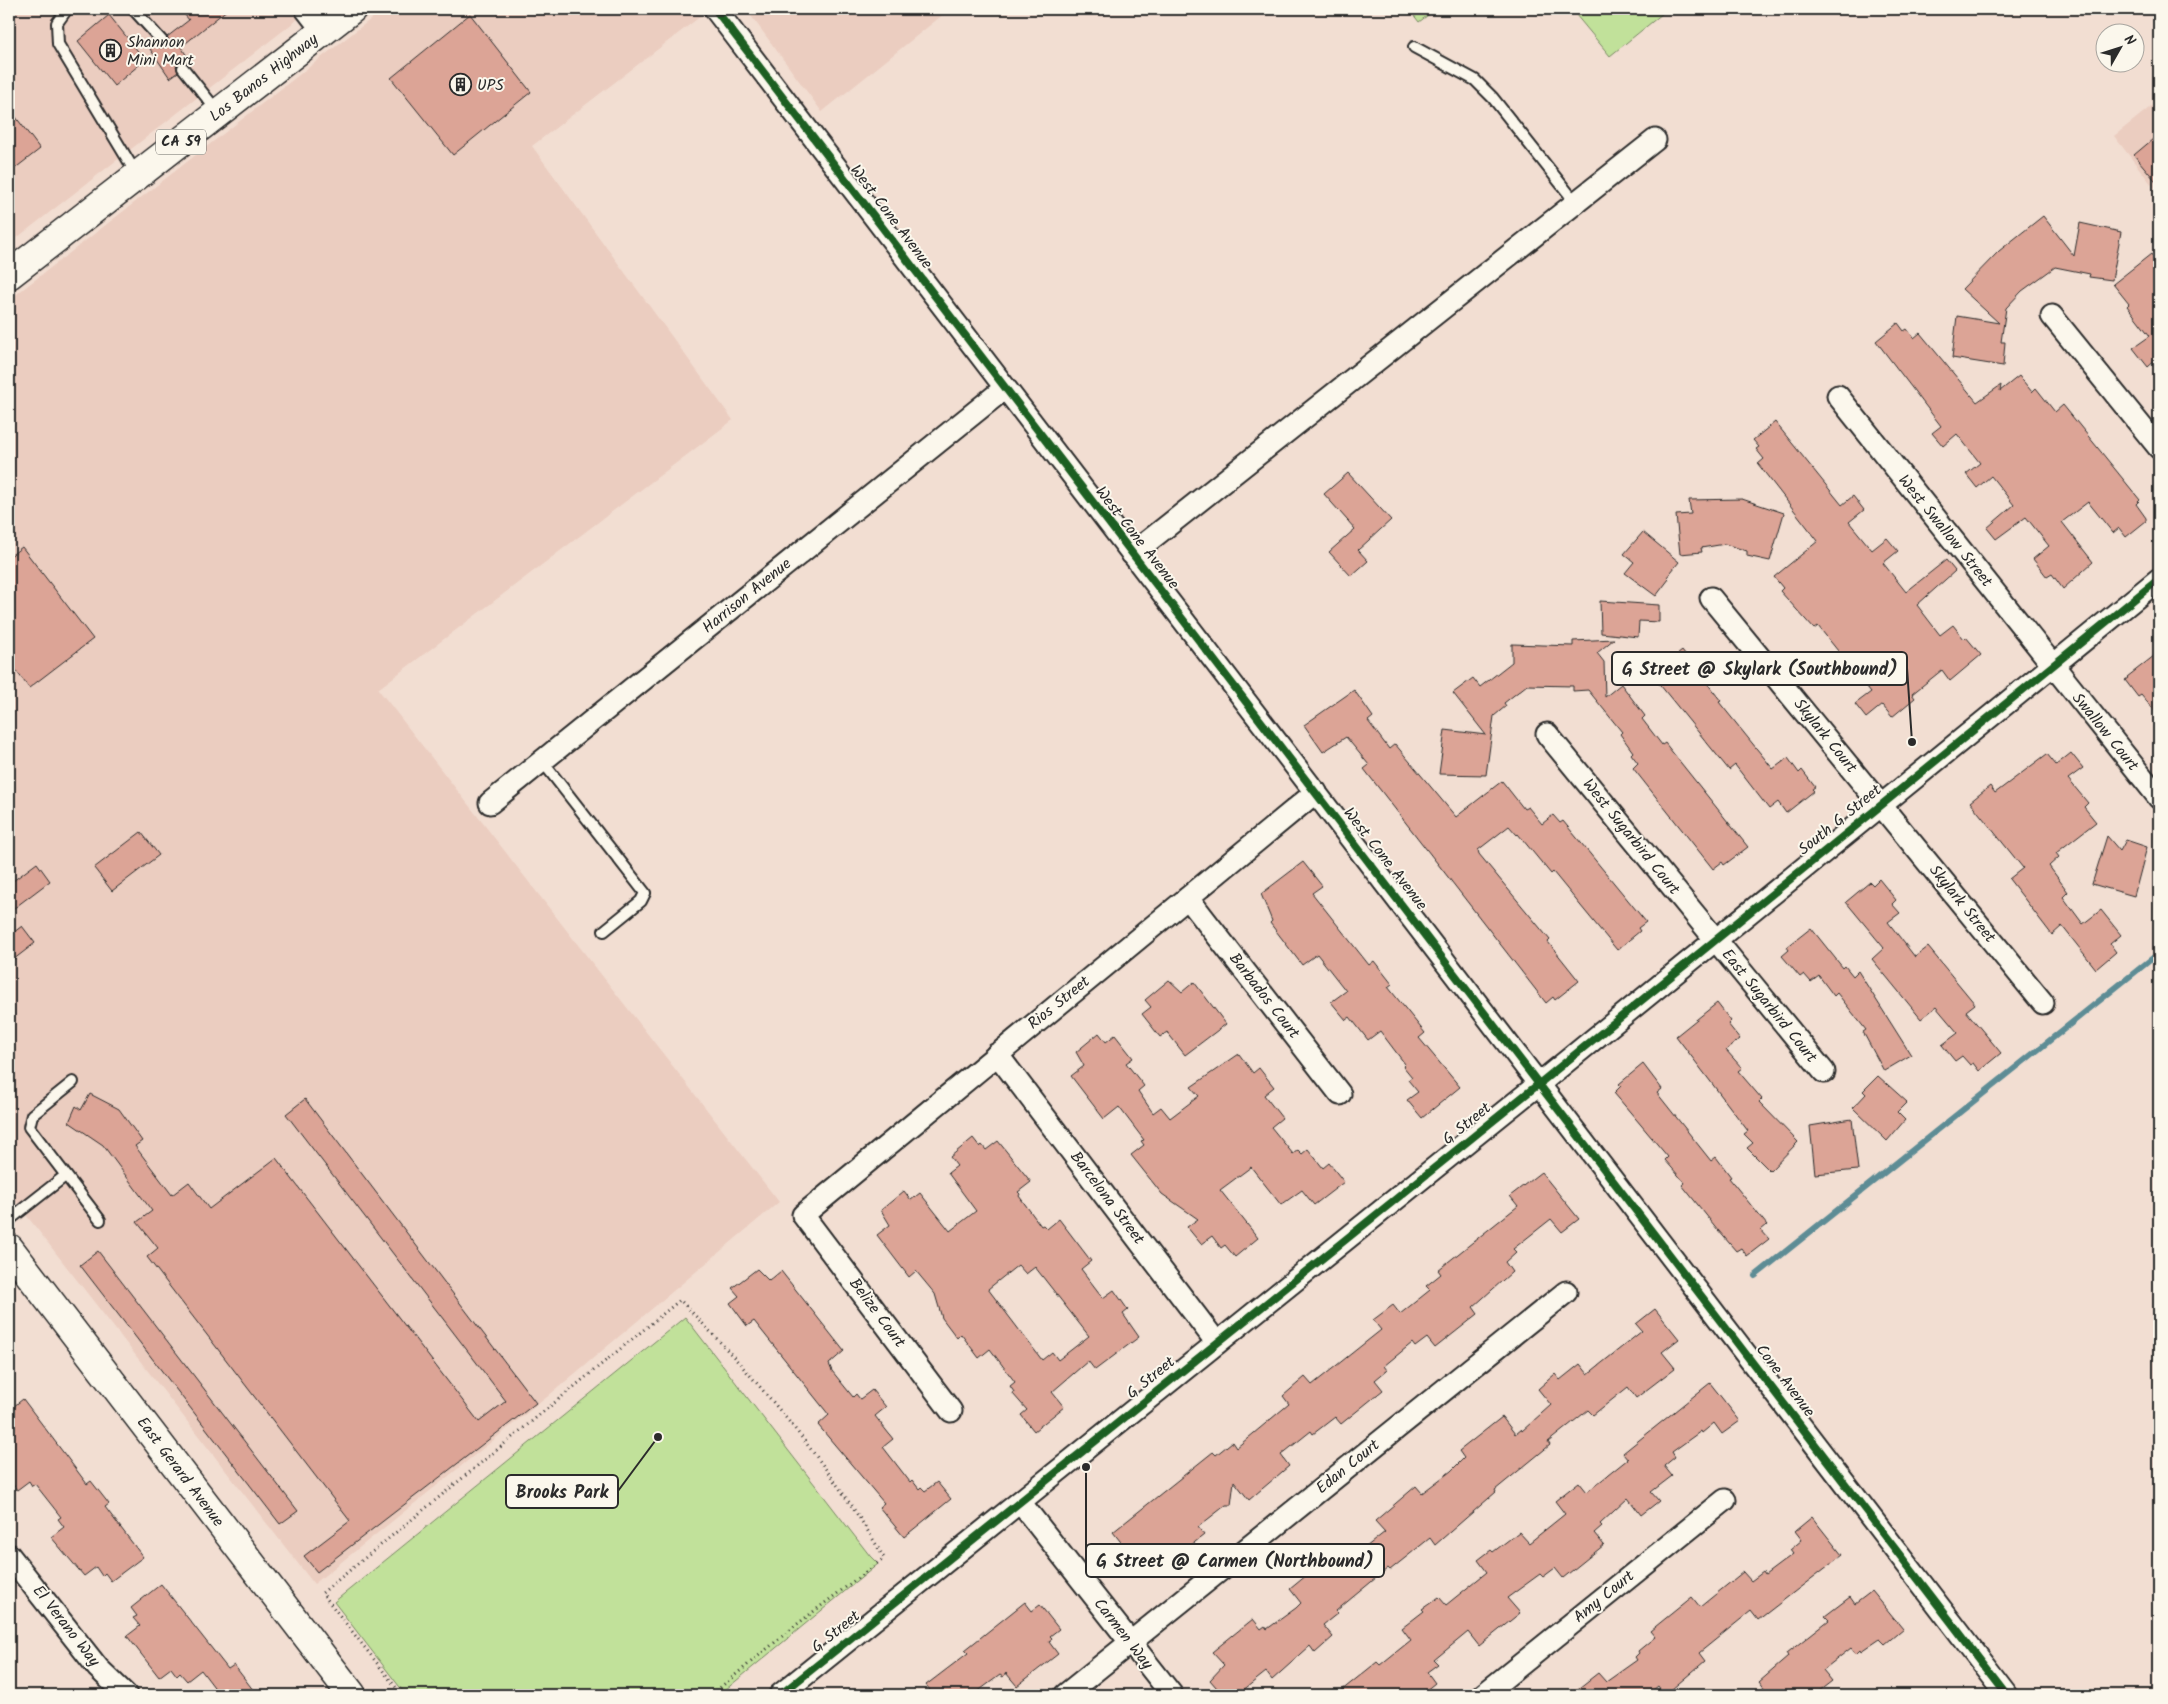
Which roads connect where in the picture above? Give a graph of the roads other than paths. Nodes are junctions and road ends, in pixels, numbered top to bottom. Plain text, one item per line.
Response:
1 (67, 9) edge
2 (134, 9) edge
3 (306, 9) edge
4 (352, 9) edge
5 (715, 9) edge
6 (324, 31) junction
7 (162, 41) dead end
8 (1414, 47) dead end
9 (183, 68) dead end
10 (218, 113) junction
11 (1655, 140) dead end
12 (137, 176) junction
13 (1576, 203) junction
14 (9, 275) edge
15 (2052, 316) dead end
16 (1005, 388) junction
17 (1838, 396) dead end
18 (2159, 448) edge
19 (1132, 554) junction
20 (2159, 579) edge
21 (1711, 598) dead end
22 (2052, 665) junction
23 (1547, 734) dead end
24 (542, 761) junction
25 (1316, 792) junction
26 (2159, 798) edge
27 (490, 803) dead end
28 (1881, 804) junction
29 (1188, 898) junction
30 (604, 931) dead end
31 (1715, 940) junction
32 (2043, 1003) dead end
33 (997, 1054) junction
34 (1824, 1072) dead end
35 (72, 1082) dead end
36 (1540, 1083) junction
37 (1340, 1094) dead end
38 (65, 1176) junction
39 (803, 1216) joint
40 (9, 1220) edge
41 (100, 1220) dead end
42 (9, 1248) edge
43 (1566, 1292) dead end
44 (1217, 1343) junction
45 (951, 1411) dead end
46 (1725, 1500) dead end
47 (1020, 1502) junction
48 (9, 1555) edge
49 (1130, 1643) junction
50 (126, 1695) edge
51 (352, 1695) edge
52 (780, 1695) edge
53 (1065, 1695) edge
54 (1172, 1695) edge
55 (1482, 1695) edge
56 (2007, 1695) edge

1 - 12 lane
2 - 7 lane
3 - 6 street
4 - 6 main road, Los Banos Highway / CA 59
5 - 16 street, West Cone Avenue
6 - 10 main road, Los Banos Highway / CA 59
8 - 13 lane
9 - 10 lane
10 - 12 main road, Los Banos Highway / CA 59
11 - 13 street
12 - 14 main road, Los Banos Highway / CA 59
13 - 19 street
15 - 18 street
16 - 19 street, West Cone Avenue
16 - 24 street, Harrison Avenue
17 - 22 street, West Swallow Street
19 - 25 street, West Cone Avenue
20 - 22 street, South G Street
21 - 28 street, Skylark Court
22 - 26 street, Swallow Court
22 - 28 street, South G Street
23 - 31 street, West Sugarbird Court
24 - 27 street, Harrison Avenue
24 - 30 lane
25 - 29 street, Rios Street
25 - 36 street, West Cone Avenue
28 - 31 street, South G Street
28 - 32 street, Skylark Street
29 - 33 street, Rios Street
29 - 37 street, Barbados Court
31 - 34 street, East Sugarbird Court
31 - 36 street, South G Street
33 - 39 street, Rios Street
33 - 44 street, Barcelona Street
35 - 38 lane
36 - 44 street, G Street
36 - 56 street, Cone Avenue
38 - 40 lane
38 - 41 lane
39 - 45 street, Belize Court
42 - 51 main road, East Gerard Avenue
43 - 49 street, Edan Court
44 - 47 street, G Street
46 - 55 street, Amy Court
47 - 49 street, Carmen Way
47 - 52 street, G Street
48 - 50 street, El Verano Way
49 - 53 street, Edan Court
49 - 54 street, Carmen Way

